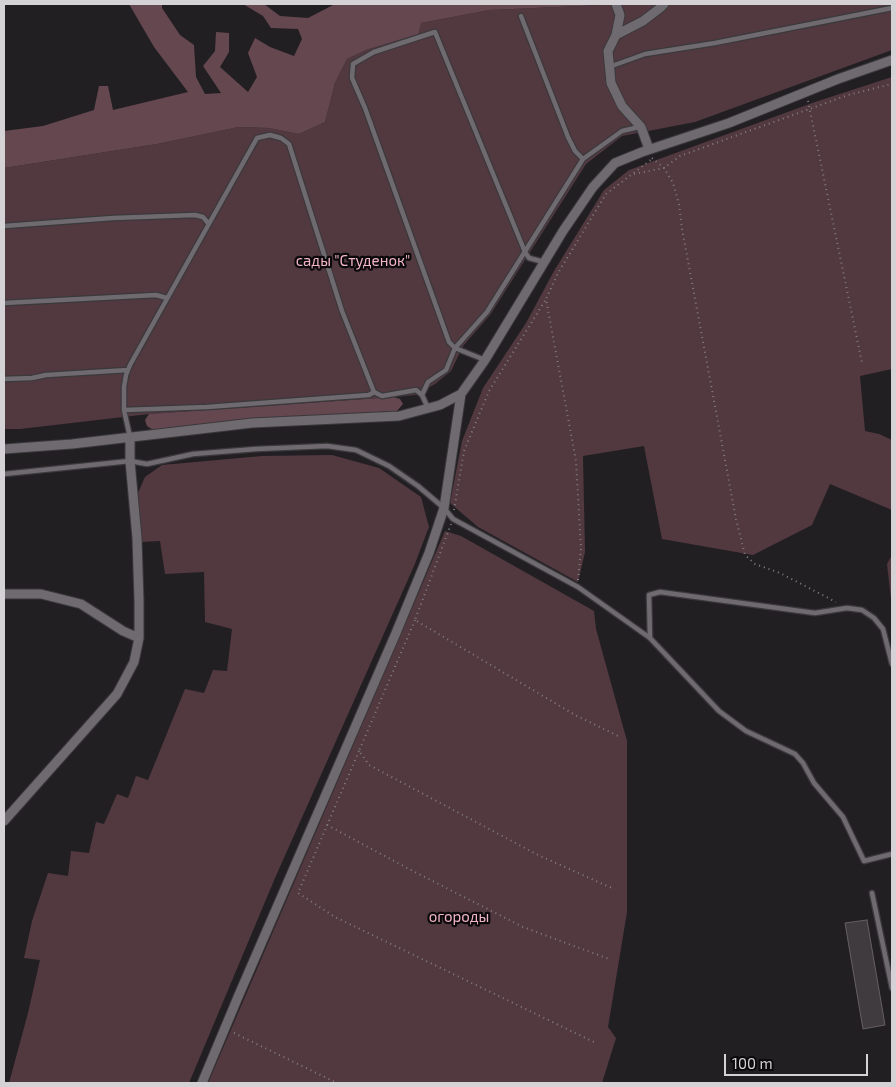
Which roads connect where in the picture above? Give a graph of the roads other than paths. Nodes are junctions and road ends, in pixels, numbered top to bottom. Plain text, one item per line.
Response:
1 (616, 4) edge
2 (664, 4) edge
3 (892, 8) edge
4 (521, 16) dead end
5 (616, 35) junction
6 (892, 60) edge
7 (610, 67) junction
8 (641, 127) junction
9 (649, 149) junction
10 (583, 159) junction
11 (208, 223) junction
12 (4, 226) edge
13 (525, 252) junction
14 (544, 262) junction
15 (167, 298) junction
16 (4, 303) edge
17 (455, 348) junction
18 (485, 360) junction
19 (128, 370) junction
20 (4, 379) edge
21 (374, 392) junction
22 (462, 394) junction
23 (422, 395) junction
24 (428, 408) junction
25 (124, 410) junction
26 (130, 437) junction
27 (4, 449) edge
28 (130, 461) junction
29 (4, 474) edge
30 (444, 508) junction
31 (4, 594) edge
32 (138, 638) junction
33 (650, 638) junction
34 (892, 664) edge
35 (4, 821) edge
36 (892, 854) edge
37 (872, 893) dead end
38 (892, 988) edge
39 (202, 1083) edge

1 - 5 street
2 - 5 street
3 - 7 lane
4 - 10 lane
5 - 7 street
6 - 9 street
7 - 8 street
8 - 9 street
8 - 10 lane
9 - 14 street
10 - 13 lane
11 - 12 lane
11 - 15 lane
11 - 21 lane
13 - 14 lane
13 - 17 lane
13 - 17 lane
14 - 18 street
15 - 16 lane
15 - 19 lane
17 - 18 lane
17 - 23 lane
18 - 22 street
19 - 20 lane
19 - 25 lane
21 - 23 lane
21 - 25 lane
22 - 24 street
22 - 30 street
23 - 24 lane
24 - 26 street
25 - 26 lane
26 - 27 street
26 - 28 street
28 - 29 lane
28 - 30 lane
28 - 32 street
30 - 33 lane
30 - 39 street
31 - 32 street
32 - 35 street
33 - 34 lane
33 - 36 lane
37 - 38 lane

